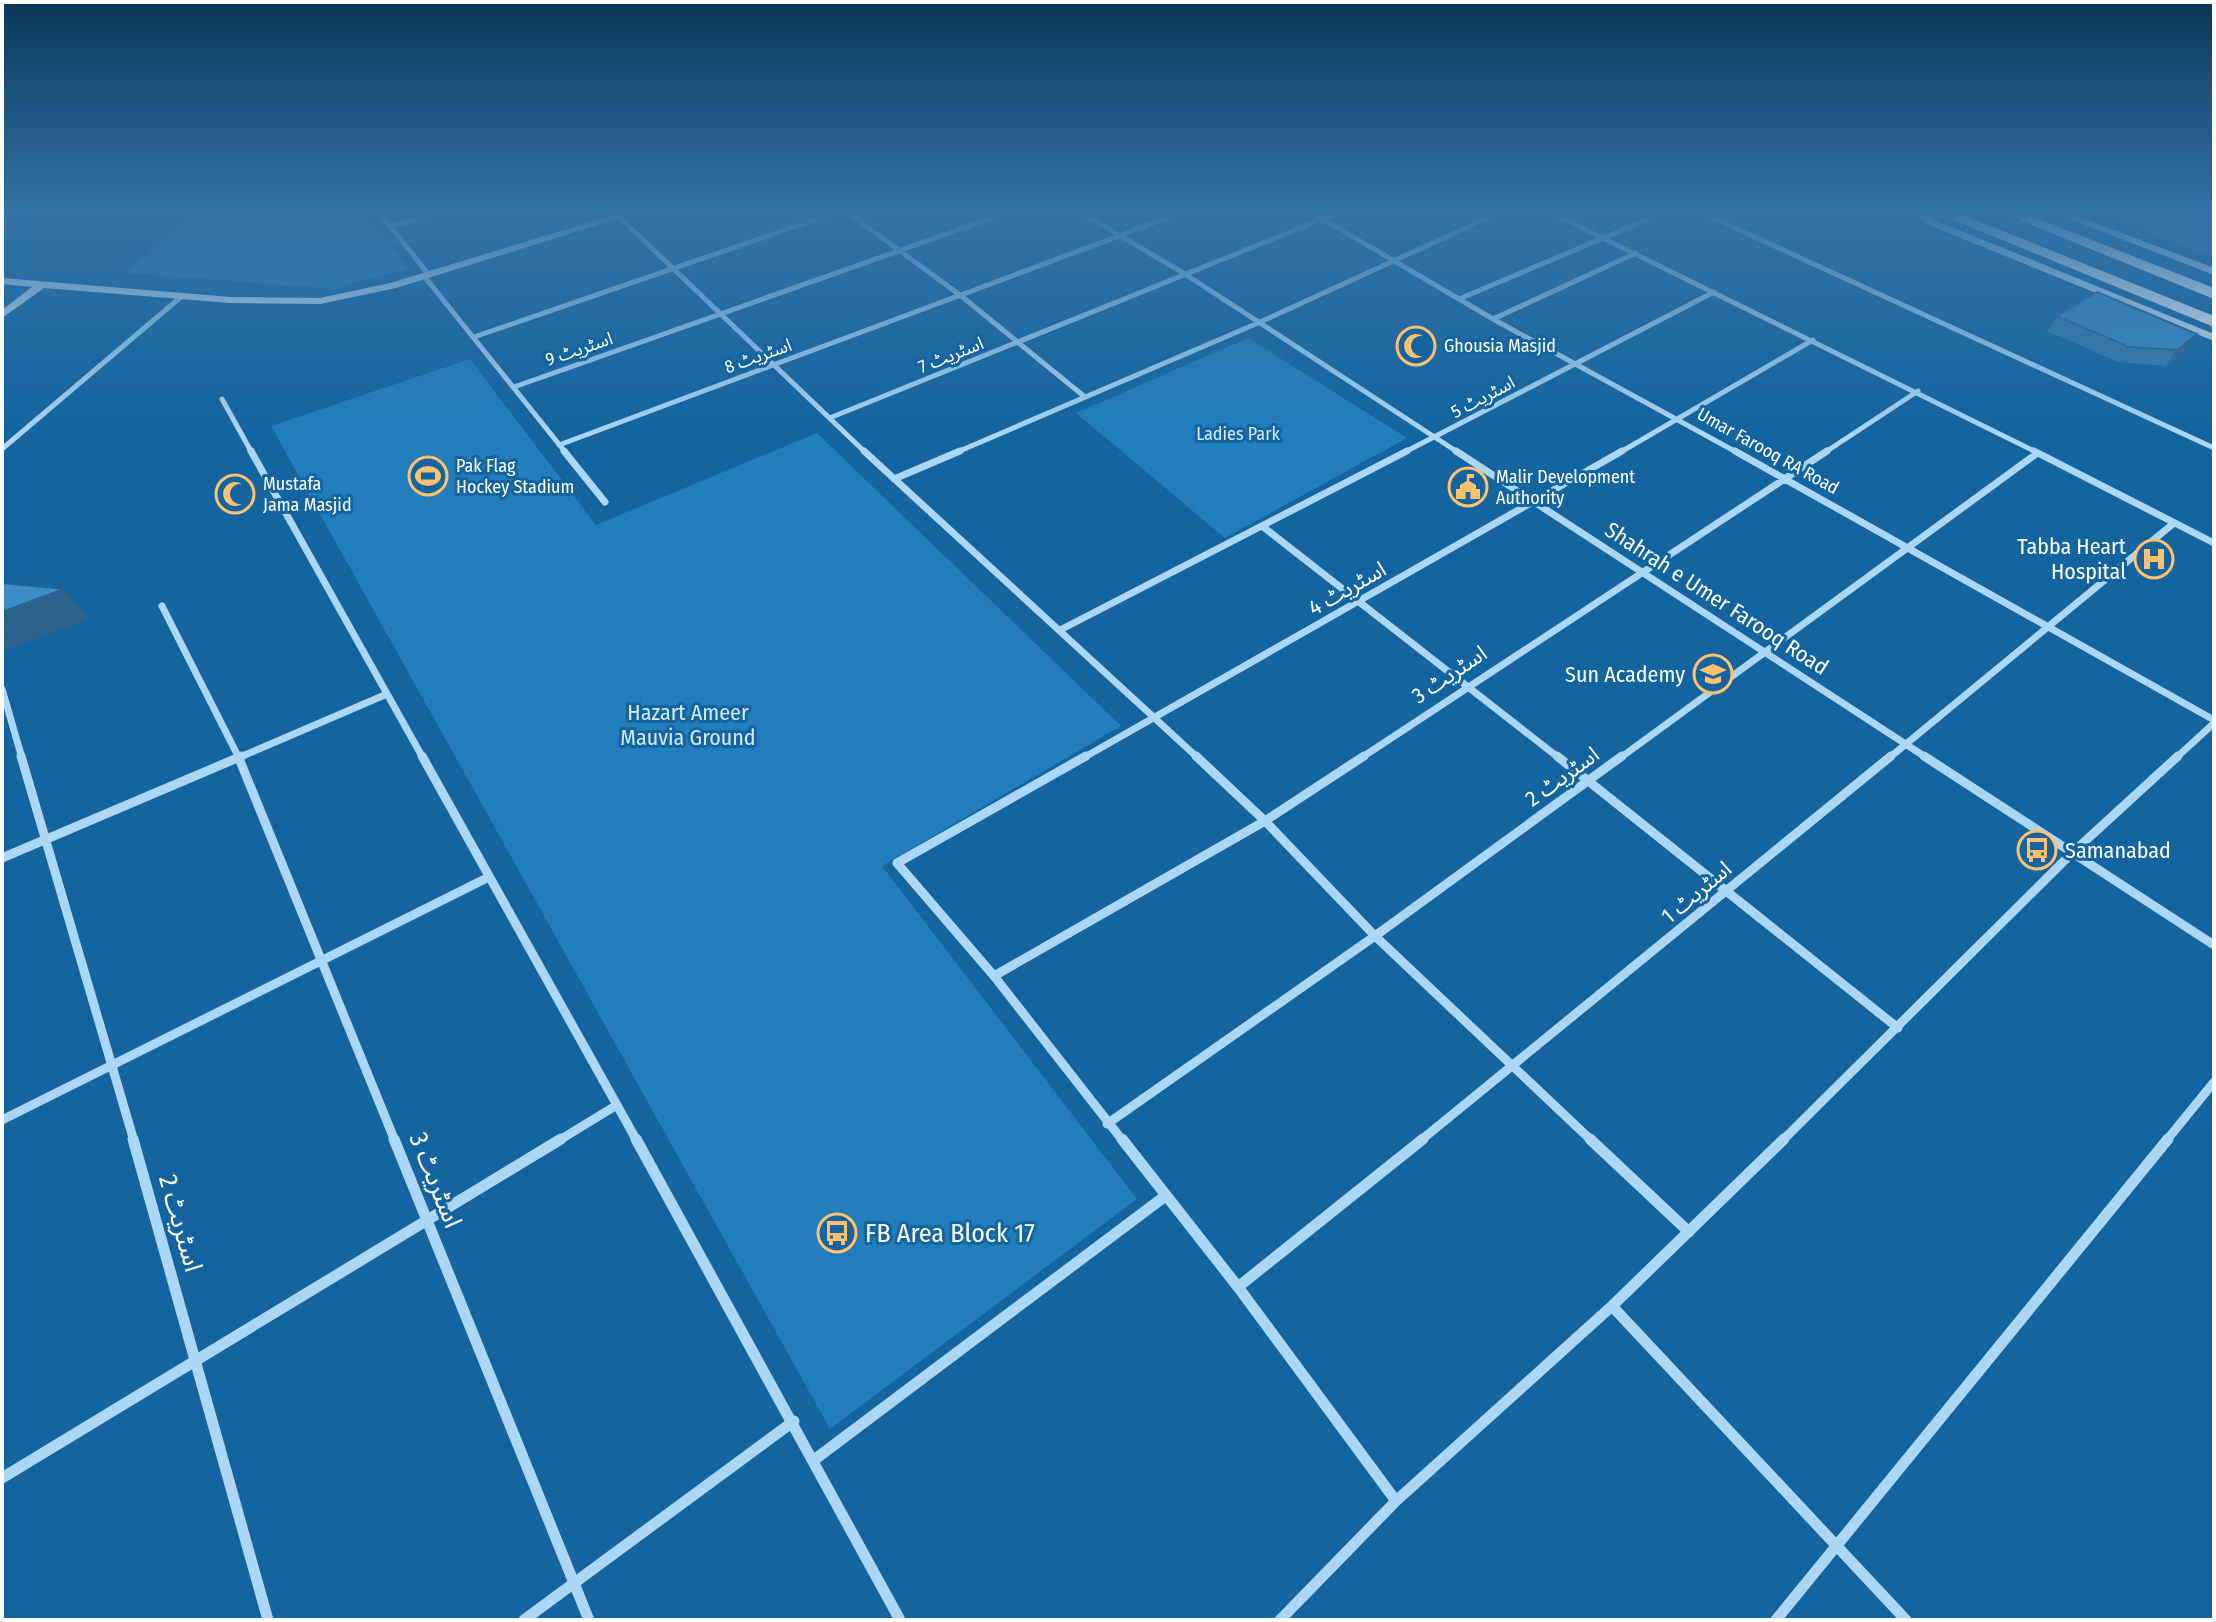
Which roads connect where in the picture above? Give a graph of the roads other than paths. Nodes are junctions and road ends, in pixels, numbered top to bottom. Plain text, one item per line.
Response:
1 (41, 285) edge
2 (50, 285) edge
3 (390, 285) edge
4 (434, 285) edge
5 (626, 285) edge
6 (689, 285) edge
7 (807, 285) edge
8 (945, 285) edge
9 (988, 285) edge
10 (1159, 285) edge
11 (1201, 285) edge
12 (1340, 285) edge
13 (1435, 285) edge
14 (1494, 285) edge
15 (1567, 285) edge
16 (1699, 285) edge
17 (1859, 285) edge
18 (2084, 285) edge
19 (2122, 285) edge
20 (2190, 285) edge
21 (1714, 292) junction
22 (2214, 294) edge
23 (960, 295) junction
24 (182, 296) junction
25 (1459, 299) junction
26 (722, 314) junction
27 (2, 315) edge
28 (1493, 319) junction
29 (2214, 322) edge
30 (1258, 323) junction
31 (474, 337) junction
32 (2214, 338) edge
33 (1813, 340) junction
34 (1018, 343) junction
35 (776, 364) junction
36 (1575, 364) junction
37 (514, 387) junction
38 (1918, 391) junction
39 (1085, 397) junction
40 (222, 399) dead end
41 (832, 417) junction
42 (1677, 420) junction
43 (1436, 438) junction
44 (559, 445) junction
45 (2214, 448) edge
46 (2, 449) edge
47 (2036, 454) junction
48 (1783, 477) junction
49 (894, 479) junction
50 (605, 502) dead end
51 (1534, 502) junction
52 (2174, 523) junction
53 (1262, 526) junction
54 (2214, 543) edge
55 (1907, 548) junction
56 (1641, 571) junction
57 (1360, 601) junction
58 (162, 606) dead end
59 (2050, 627) junction
60 (1062, 629) junction
61 (1765, 651) junction
62 (1467, 686) junction
63 (2, 689) edge
64 (387, 694) junction
65 (1155, 718) junction
66 (2214, 721) edge
67 (1904, 742) junction
68 (239, 757) junction
69 (1589, 781) junction
70 (1265, 821) junction
71 (48, 839) junction
72 (2070, 855) junction
73 (2, 858) edge
74 (489, 877) junction
75 (1728, 889) junction
76 (1375, 936) junction
77 (2214, 945) edge
78 (323, 961) junction
79 (994, 976) junction
80 (1898, 1028) junction
81 (113, 1066) junction
82 (1514, 1066) junction
83 (2214, 1082) edge
84 (617, 1105) junction
85 (2, 1120) edge
86 (1107, 1124) junction
87 (1164, 1197) junction
88 (428, 1219) junction
89 (1689, 1232) junction
90 (1238, 1287) junction
91 (1612, 1306) junction
92 (197, 1359) junction
93 (794, 1421) junction
94 (814, 1460) junction
95 (2, 1478) edge
96 (1396, 1501) junction
97 (1835, 1545) junction
98 (575, 1584) junction
99 (268, 1620) edge
100 (524, 1620) edge
101 (589, 1620) edge
102 (900, 1620) edge
103 (1280, 1620) edge
104 (1776, 1620) edge
105 (1906, 1620) edge

1 - 27 street
2 - 24 street
3 - 24 street
4 - 31 street
5 - 31 street
6 - 26 street
7 - 26 street, اسٹریٹ 9
8 - 23 street
9 - 23 street, اسٹریٹ 8
10 - 34 street, اسٹریٹ 7
11 - 30 street, Shahrah e Umer Farooq Road
12 - 30 street
13 - 25 street, Umar Farooq RA Road
14 - 25 street
15 - 28 street
16 - 21 street
17 - 45 street
18 - 32 street
19 - 29 highway
20 - 22 highway
21 - 33 street
21 - 36 street, اسٹریٹ 5
23 - 34 street
23 - 35 street, اسٹریٹ 8
24 - 46 street
25 - 28 street, Umar Farooq RA Road
26 - 35 street
26 - 37 street, اسٹریٹ 9
28 - 36 street, Umar Farooq RA Road
30 - 39 street
30 - 43 street, Shahrah e Umer Farooq Road
31 - 37 street
33 - 38 street
33 - 42 street, اسٹریٹ 4
34 - 39 street
34 - 41 street, اسٹریٹ 7
35 - 41 street
35 - 44 street, اسٹریٹ 8
36 - 42 street, Umar Farooq RA Road
36 - 43 street, اسٹریٹ 5
37 - 44 street
38 - 47 street
38 - 48 street, اسٹریٹ 3
39 - 49 street
40 - 64 street
41 - 49 street
42 - 48 street, Umar Farooq RA Road
42 - 51 street, اسٹریٹ 4
43 - 51 street, Shahrah e Umer Farooq Road
43 - 53 street, اسٹریٹ 5
44 - 50 street
47 - 52 street
47 - 55 street, اسٹریٹ 2
48 - 55 street, Umar Farooq RA Road
48 - 56 street, اسٹریٹ 3
49 - 60 street
51 - 56 street, Shahrah e Umer Farooq Road
51 - 57 street, اسٹریٹ 4
52 - 54 street
52 - 59 street, اسٹریٹ 1
53 - 57 street
53 - 60 street, اسٹریٹ 5
55 - 59 street, Umar Farooq RA Road
55 - 61 street, اسٹریٹ 2
56 - 61 street, Shahrah e Umer Farooq Road
56 - 62 street, اسٹریٹ 3
57 - 62 street
57 - 65 street, اسٹریٹ 4
58 - 68 street, اسٹریٹ 3
59 - 66 street, Umar Farooq RA Road
59 - 67 street, اسٹریٹ 1
60 - 65 street
61 - 67 street, Shahrah e Umer Farooq Road
61 - 69 street, اسٹریٹ 2
62 - 69 street
62 - 70 street, اسٹریٹ 3
63 - 71 street, اسٹریٹ 2
64 - 68 street
64 - 74 street
65 - 70 street
65 - 79 street, اسٹریٹ 4
66 - 72 street
67 - 72 street, Shahrah e Umer Farooq Road
67 - 75 street, اسٹریٹ 1
68 - 71 street
68 - 78 street, اسٹریٹ 3
69 - 75 street
69 - 76 street, اسٹریٹ 2
70 - 76 street
70 - 79 street, اسٹریٹ 3
71 - 73 street
71 - 81 street, اسٹریٹ 2
72 - 77 street, Shahrah e Umer Farooq Road
72 - 80 street
74 - 78 street
74 - 84 street
75 - 80 street
75 - 82 street, اسٹریٹ 1
76 - 82 street
76 - 86 street, اسٹریٹ 2
78 - 81 street
78 - 88 street, اسٹریٹ 3
79 - 86 street
80 - 89 street
81 - 85 street
81 - 92 street, اسٹریٹ 2
82 - 89 street
82 - 90 street, اسٹریٹ 1
83 - 97 street
84 - 88 street
84 - 93 street
86 - 87 street
87 - 90 street
87 - 94 street
88 - 92 street
88 - 98 street, اسٹریٹ 3
89 - 91 street
90 - 96 street
91 - 96 street
91 - 97 street
92 - 95 street
92 - 99 street, اسٹریٹ 2
93 - 94 street
93 - 98 street
94 - 102 street
96 - 103 street
97 - 104 street
97 - 105 street
98 - 100 street
98 - 101 street, اسٹریٹ 3

